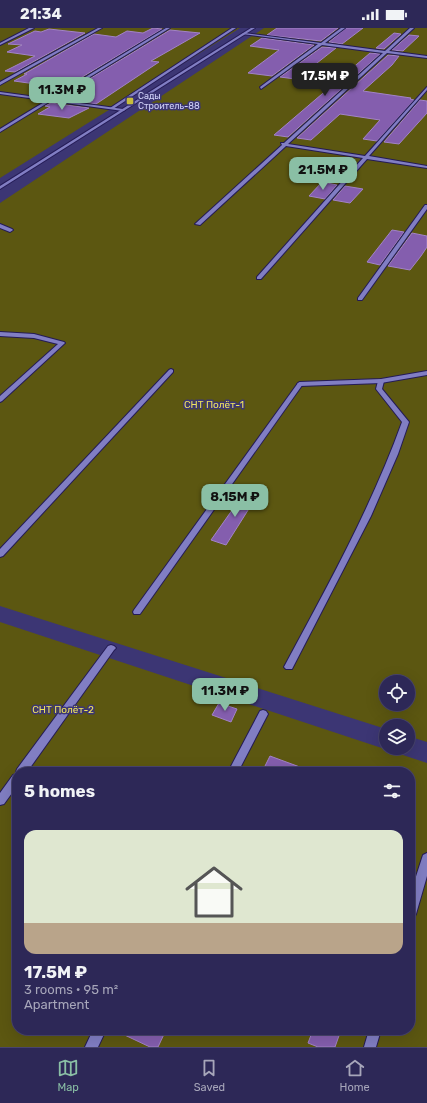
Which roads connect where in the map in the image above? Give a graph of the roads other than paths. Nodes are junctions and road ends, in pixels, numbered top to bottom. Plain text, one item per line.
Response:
1 (32, 28) edge
2 (100, 28) edge
3 (168, 28) edge
4 (234, 28) edge
5 (254, 28) edge
6 (343, 28) edge
7 (412, 28) edge
8 (244, 34) junction
9 (0, 44) edge
10 (321, 44) junction
11 (386, 52) junction
12 (427, 57) edge
13 (0, 84) edge
14 (261, 88) dead end
15 (427, 88) edge
16 (0, 93) edge
17 (53, 99) junction
18 (112, 108) junction
19 (123, 110) junction
20 (0, 131) edge
21 (283, 144) junction
22 (366, 158) junction
23 (427, 167) edge
24 (0, 188) edge
25 (427, 206) edge
26 (198, 224) dead end
27 (0, 226) edge
28 (10, 230) dead end
29 (259, 278) dead end
30 (360, 299) dead end
31 (0, 334) edge
32 (171, 371) dead end
33 (427, 373) edge
34 (381, 381) junction
35 (0, 400) edge
36 (0, 554) edge
37 (137, 612) dead end
38 (111, 648) dead end
39 (289, 667) dead end
40 (263, 714) dead end
41 (25, 767) edge
42 (236, 767) edge
43 (12, 785) edge
44 (0, 801) edge
45 (427, 858) edge
46 (415, 898) edge
47 (98, 1035) edge
48 (374, 1035) edge
49 (92, 1047) edge
50 (370, 1047) edge

1 - 9 street
2 - 13 street
3 - 17 street
4 - 18 street
5 - 8 street
6 - 10 street
7 - 11 street
8 - 10 street
8 - 19 street
10 - 11 street
10 - 14 street
11 - 12 street
11 - 21 street
15 - 22 street
16 - 17 street
17 - 18 street
17 - 20 street
18 - 19 street
19 - 24 street
21 - 22 street
21 - 26 street
22 - 23 street
22 - 29 street
25 - 30 street
27 - 28 street
31 - 35 street
32 - 36 street
33 - 34 street
34 - 37 street
34 - 39 street
38 - 41 street
40 - 42 street
43 - 44 street
45 - 46 street
47 - 49 street
48 - 50 street

